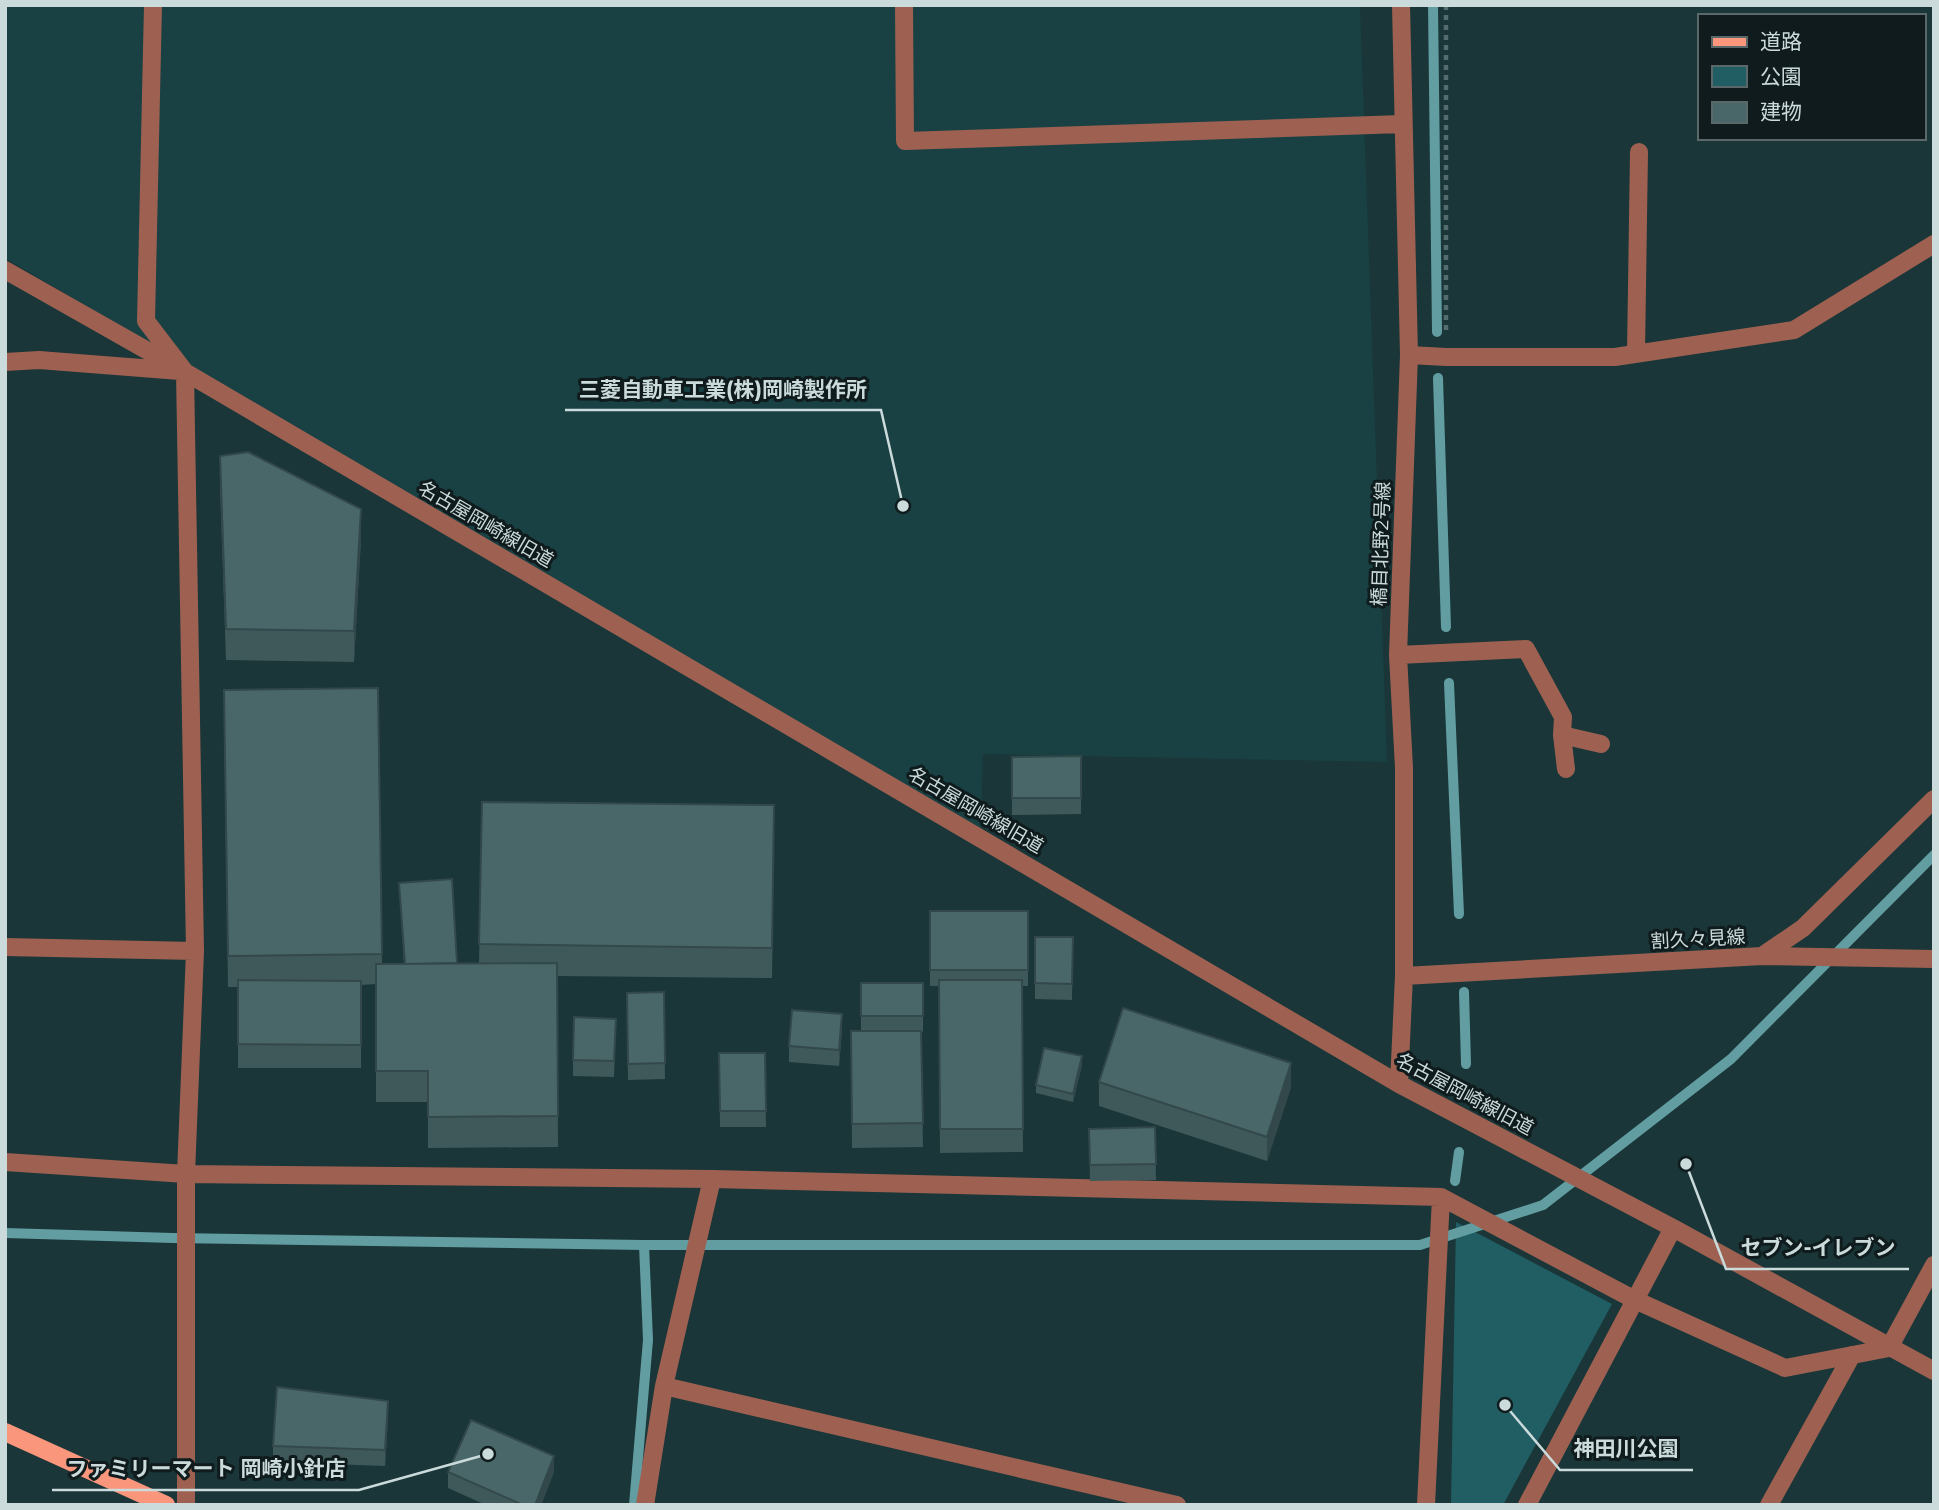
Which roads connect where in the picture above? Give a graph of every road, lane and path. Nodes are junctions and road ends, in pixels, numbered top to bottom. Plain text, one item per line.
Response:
1 (153, 5) edge
2 (904, 5) edge
3 (1401, 5) edge
4 (1446, 5) edge
5 (1402, 124) junction
6 (1639, 152) dead end
7 (1934, 244) edge
8 (5, 270) edge
9 (1636, 354) junction
10 (1409, 355) junction
11 (1446, 357) junction
12 (5, 362) edge
13 (185, 372) junction
14 (1398, 655) junction
15 (1562, 735) junction
16 (1601, 744) dead end
17 (1566, 769) dead end
18 (1934, 799) edge
19 (5, 947) edge
20 (195, 951) junction
21 (1762, 956) junction
22 (1934, 959) edge
23 (1404, 976) junction
24 (1399, 1084) junction
25 (5, 1162) edge
26 (186, 1174) junction
27 (712, 1179) junction
28 (1441, 1197) junction
29 (1673, 1228) junction
30 (1934, 1265) edge
31 (1635, 1300) junction
32 (1889, 1348) junction
33 (1852, 1355) junction
34 (1934, 1371) edge
35 (664, 1386) junction
36 (5, 1432) edge
37 (166, 1505) edge
38 (186, 1505) edge
39 (645, 1505) edge
40 (1177, 1505) edge
41 (1426, 1505) edge
42 (1527, 1505) edge
43 (1769, 1505) edge

1 - 13 street
2 - 5 street
3 - 5 street, 橋目北野2号線
4 - 11 path
5 - 10 street, 橋目北野2号線
6 - 9 street
7 - 9 street
8 - 13 street, 名古屋岡崎線旧道
9 - 11 street
10 - 11 street
10 - 14 street, 橋目北野2号線
12 - 13 street
13 - 20 street
13 - 24 street, 名古屋岡崎線旧道
14 - 15 street
14 - 23 street, 橋目北野2号線
15 - 16 street
15 - 17 street
18 - 21 street, 割久々見線
19 - 20 street
20 - 26 street
21 - 22 street
21 - 23 street, 割久々見線
23 - 24 street, 橋目北野2号線
24 - 29 street, 名古屋岡崎線旧道
25 - 26 street
26 - 27 street
26 - 38 street
27 - 28 street
27 - 35 street
28 - 31 street
28 - 41 street
29 - 31 street
29 - 32 street, 名古屋岡崎線旧道
30 - 32 street
31 - 33 street
31 - 42 street
32 - 33 street
32 - 34 street, 名古屋岡崎線旧道
33 - 43 street
35 - 39 street
35 - 40 street
36 - 37 main road

